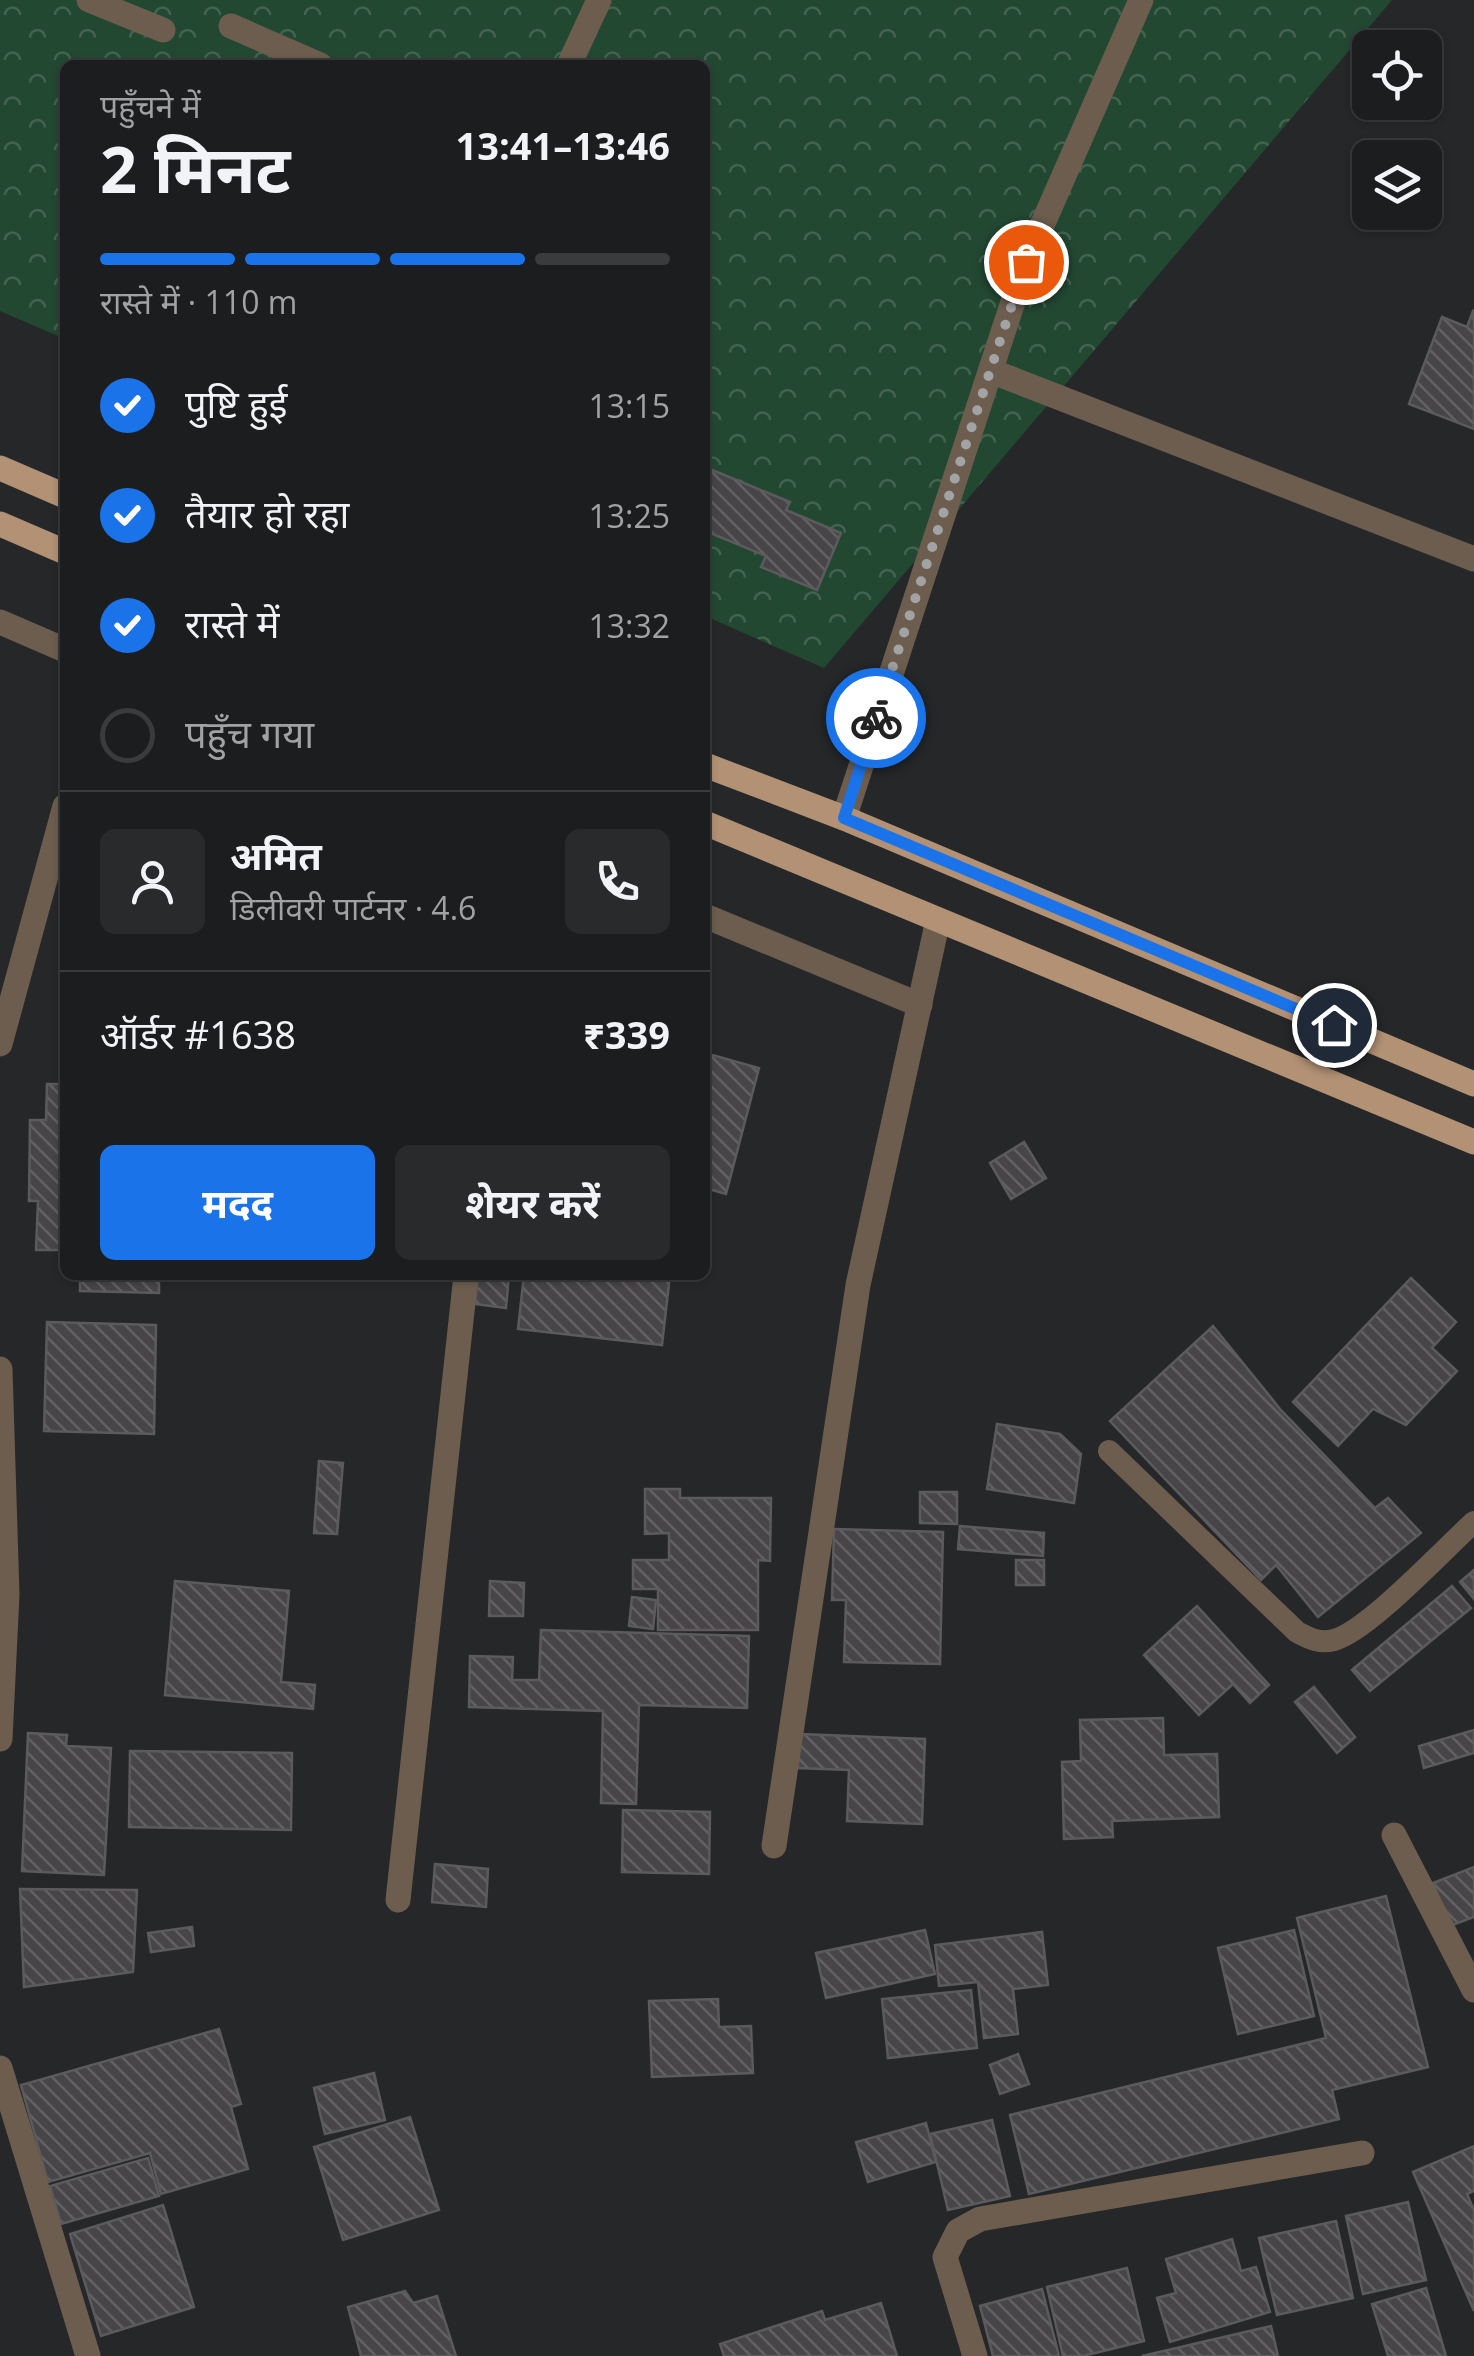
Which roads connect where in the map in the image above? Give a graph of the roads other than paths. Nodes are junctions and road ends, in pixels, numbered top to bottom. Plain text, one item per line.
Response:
1 (89, 0) edge
2 (599, 0) edge
3 (1141, 0) edge
4 (231, 26) dead end
5 (162, 30) dead end
6 (309, 60) edge
7 (571, 60) edge
8 (991, 371) junction
9 (0, 468) edge
10 (60, 494) edge
11 (0, 524) edge
12 (60, 550) edge
13 (1474, 559) edge
14 (0, 622) edge
15 (60, 648) edge
16 (710, 767) edge
17 (844, 818) junction
18 (60, 824) edge
19 (710, 825) edge
20 (710, 918) edge
21 (938, 920) junction
22 (920, 1006) junction
23 (2, 1028) edge
24 (1474, 1084) edge
25 (1474, 1142) edge
26 (465, 1280) edge
27 (0, 1368) edge
28 (1109, 1451) dead end
29 (1474, 1522) edge
30 (4, 1594) edge
31 (0, 1740) edge
32 (1394, 1835) dead end
33 (774, 1846) dead end
34 (398, 1900) dead end
35 (1474, 1990) edge
36 (0, 2069) edge
37 (1362, 2153) dead end
38 (88, 2356) edge
39 (975, 2356) edge

1 - 5 street
2 - 7 street
3 - 8 street
4 - 6 street
8 - 13 street
8 - 17 street
9 - 10 main road
11 - 12 main road
14 - 15 street
16 - 17 main road
17 - 24 main road
18 - 23 street
19 - 21 main road
20 - 22 street
21 - 22 street
21 - 25 main road
22 - 33 street
26 - 34 street
27 - 30 street
28 - 29 lane
30 - 31 street
32 - 35 street
36 - 38 street
37 - 39 street

